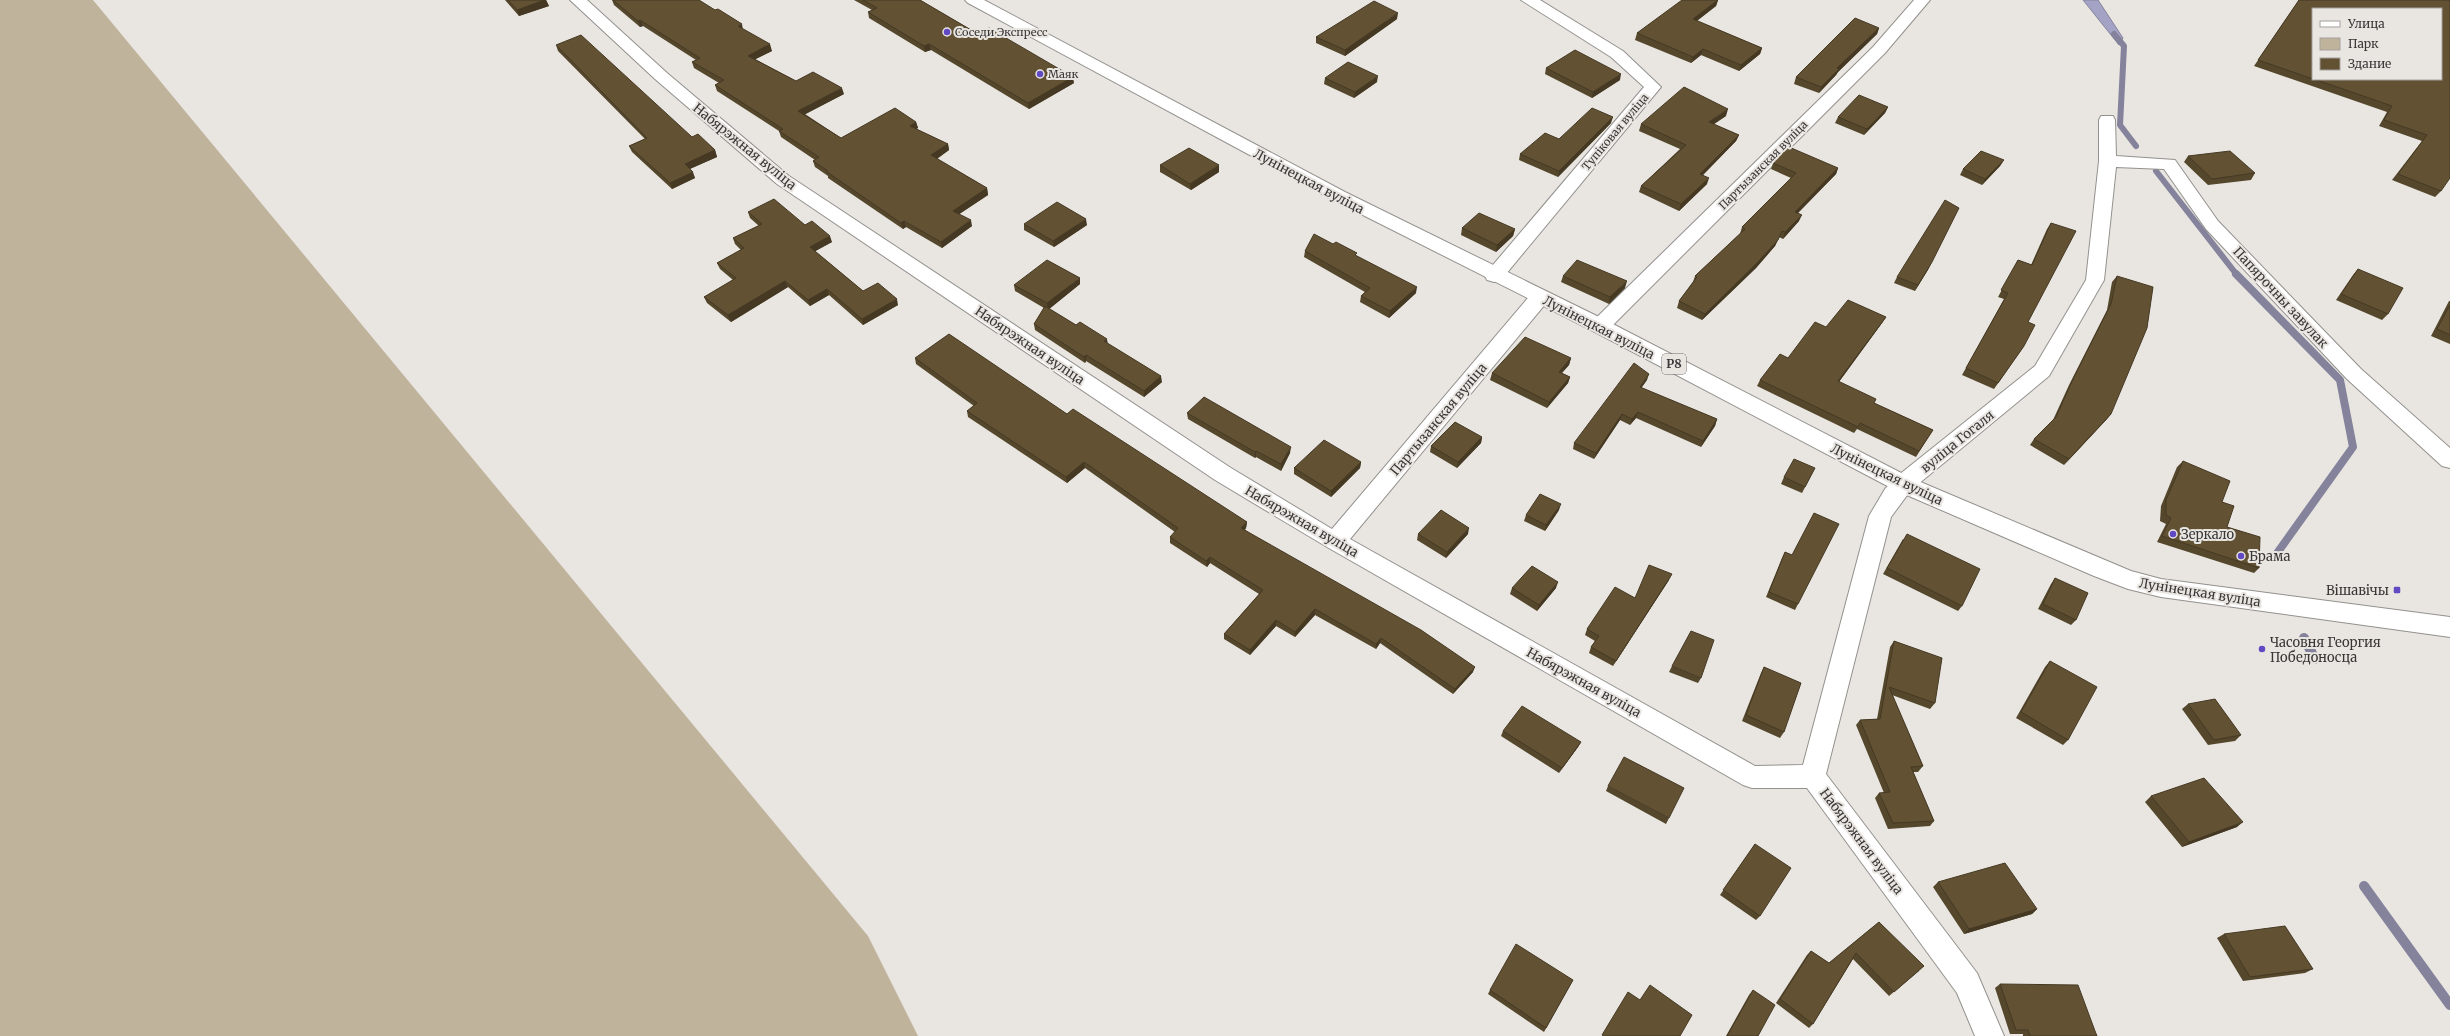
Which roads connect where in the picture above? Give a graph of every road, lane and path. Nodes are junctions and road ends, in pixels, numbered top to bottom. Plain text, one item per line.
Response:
1 (578, 0) edge
2 (973, 0) edge
3 (1529, 0) edge
4 (1922, 0) edge
5 (2106, 120) dead end
6 (2108, 161) junction
7 (1494, 276) junction
8 (1540, 297) junction
9 (1600, 326) junction
10 (2450, 460) edge
11 (1903, 484) junction
12 (1335, 541) junction
13 (2450, 627) edge
14 (1813, 776) junction
15 (1990, 1036) edge

1 - 12 street, Набярэжная вуліца
2 - 7 street, Лунінецкая вуліца / Р8
3 - 7 street, Тупіковая вуліца
4 - 9 street, Партызанская вуліца
5 - 6 street, вуліца Гогаля
6 - 10 street, Папярочны завулак
6 - 11 street, вуліца Гогаля
7 - 8 street, Лунінецкая вуліца / Р8
8 - 9 street, Лунінецкая вуліца / Р8
8 - 12 street, Партызанская вуліца
9 - 11 street, Лунінецкая вуліца / Р8
11 - 13 street, Лунінецкая вуліца / Р8
11 - 14 street, вуліца Гогаля
12 - 14 street, Набярэжная вуліца
14 - 15 street, Набярэжная вуліца

